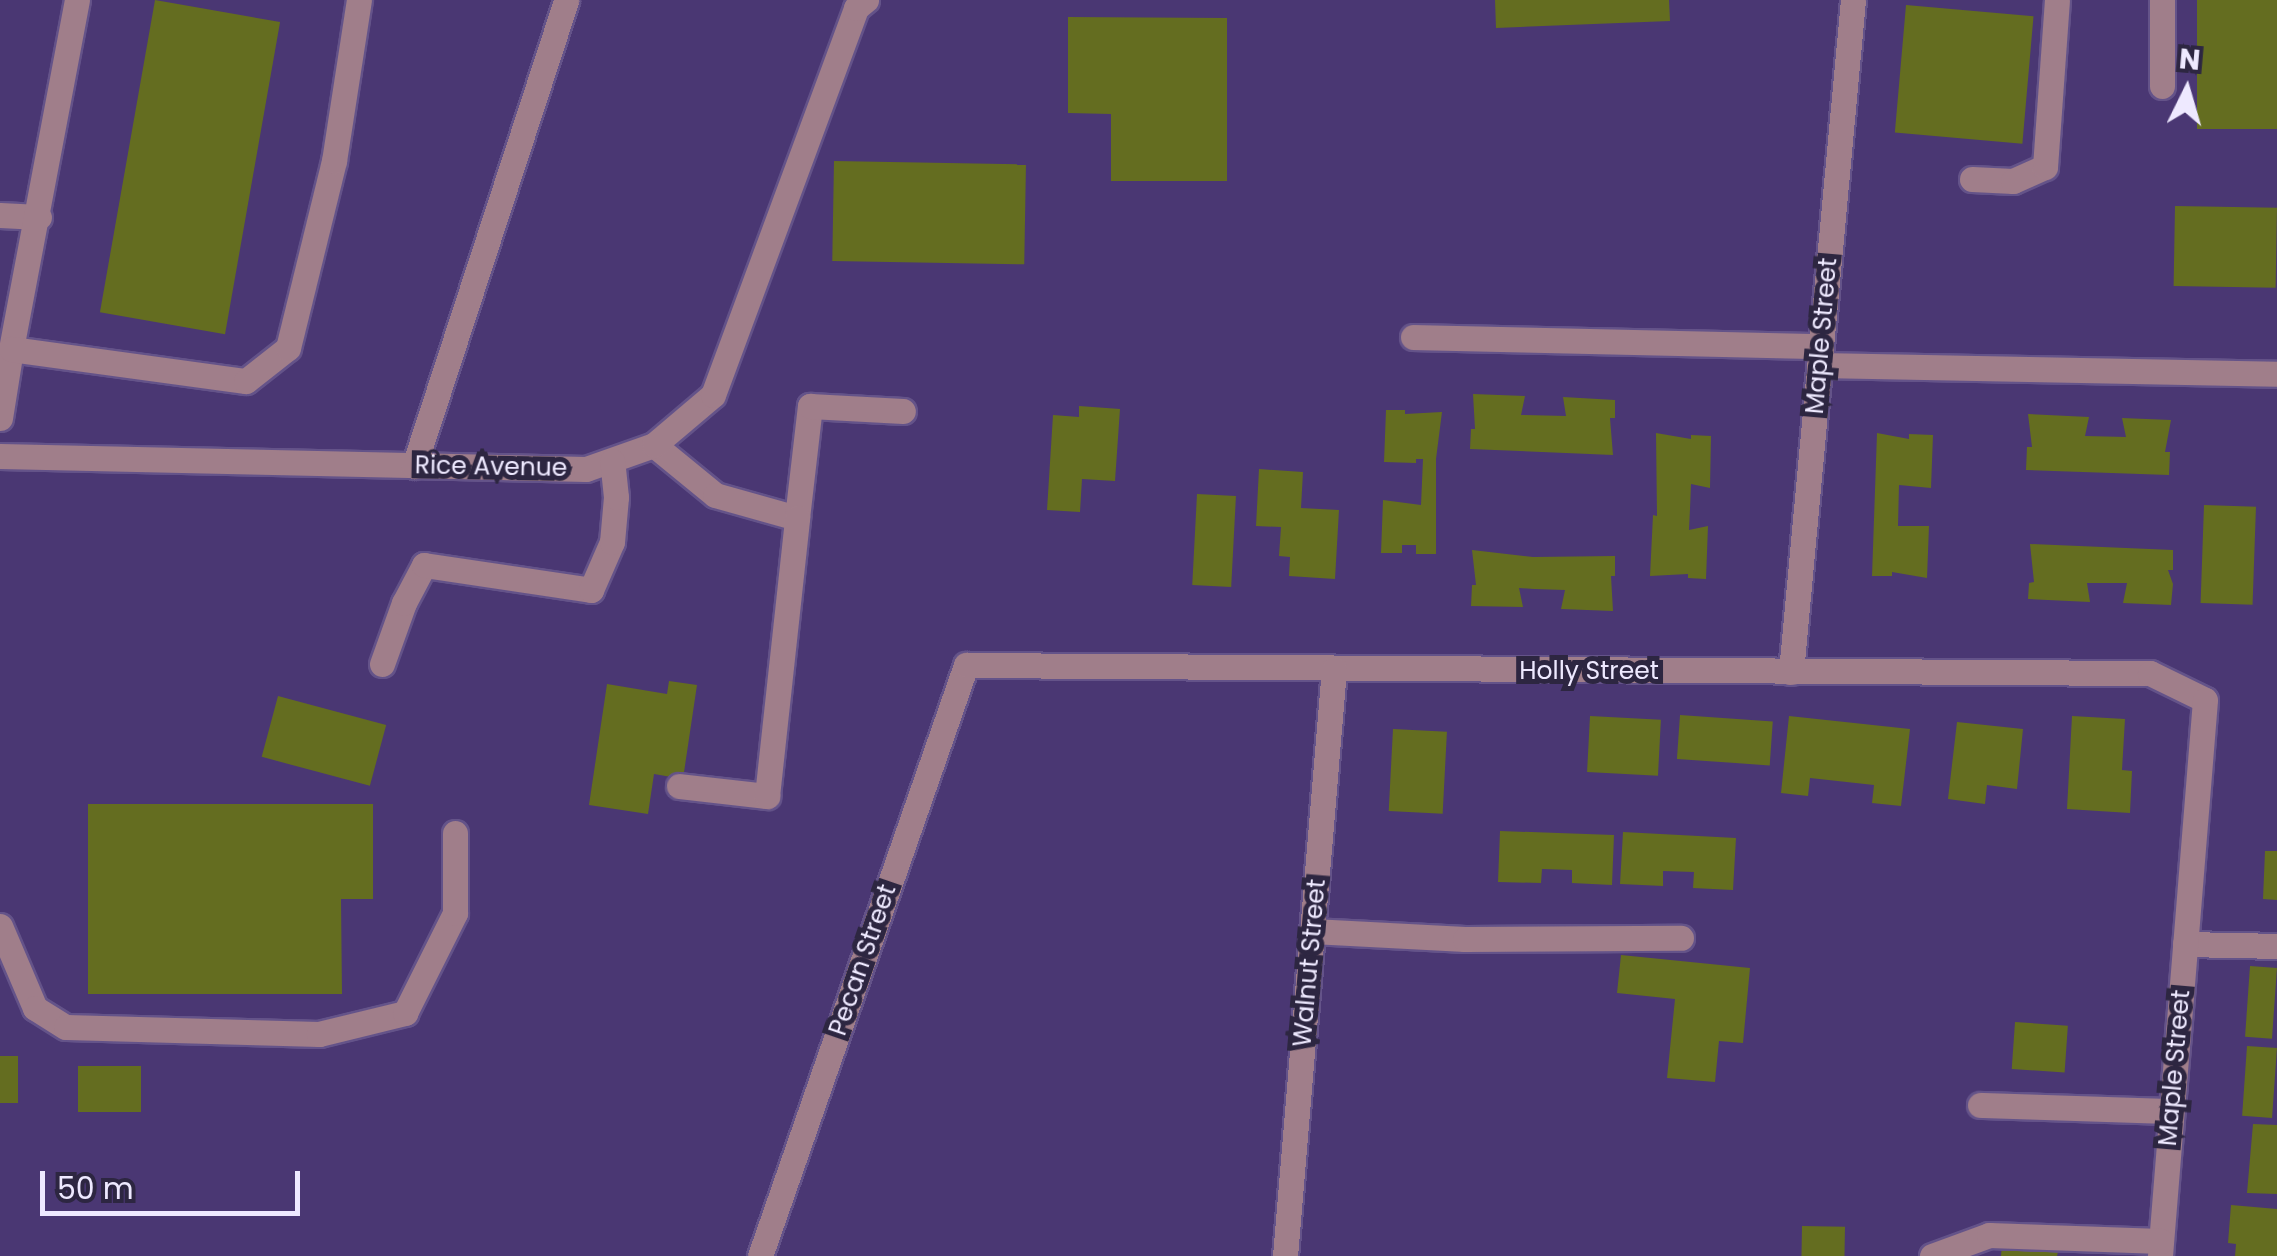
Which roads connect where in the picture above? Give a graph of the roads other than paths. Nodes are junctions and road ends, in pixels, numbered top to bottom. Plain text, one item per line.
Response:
1 (78, 0) edge
2 (359, 0) edge
3 (566, 0) edge
4 (866, 0) edge
5 (1853, 0) edge
6 (2057, 0) edge
7 (2162, 0) edge
8 (2162, 86) dead end
9 (1972, 178) dead end
10 (0, 215) edge
11 (39, 216) junction
12 (1413, 337) dead end
13 (11, 349) junction
14 (1820, 356) junction
15 (2277, 374) edge
16 (904, 411) dead end
17 (0, 418) edge
18 (654, 445) junction
19 (0, 456) edge
20 (612, 462) junction
21 (414, 466) junction
22 (796, 518) junction
23 (382, 664) dead end
24 (966, 665) joint
25 (1334, 669) junction
26 (1790, 672) junction
27 (2205, 700) joint
28 (679, 786) dead end
29 (454, 833) dead end
30 (0, 926) edge
31 (1312, 931) junction
32 (1681, 938) dead end
33 (2185, 944) junction
34 (2277, 946) edge
35 (1980, 1105) dead end
36 (2171, 1111) junction
37 (2160, 1249) edge
38 (760, 1256) edge
39 (1285, 1256) edge
40 (1932, 1256) edge

1 - 11 street
2 - 13 street
3 - 21 street
4 - 18 street, Rice Avenue
5 - 14 street, Maple Street
6 - 9 street
7 - 8 street
10 - 11 street
11 - 13 street
12 - 14 street
13 - 17 street
14 - 15 street
14 - 26 street, Maple Street
16 - 22 street
18 - 20 street, Rice Avenue
18 - 22 street
19 - 21 street, Rice Avenue
20 - 21 street, Rice Avenue
20 - 23 street
22 - 28 street
24 - 25 street, Holly Street
24 - 38 street, Pecan Street
25 - 26 street, Holly Street
25 - 31 street, Walnut Street
26 - 27 street, Holly Street
27 - 33 street, Maple Street
29 - 30 street
31 - 32 street
31 - 39 street, Walnut Street
33 - 34 street
33 - 36 street, Maple Street
35 - 36 street
36 - 37 street, Maple Street
37 - 40 street

